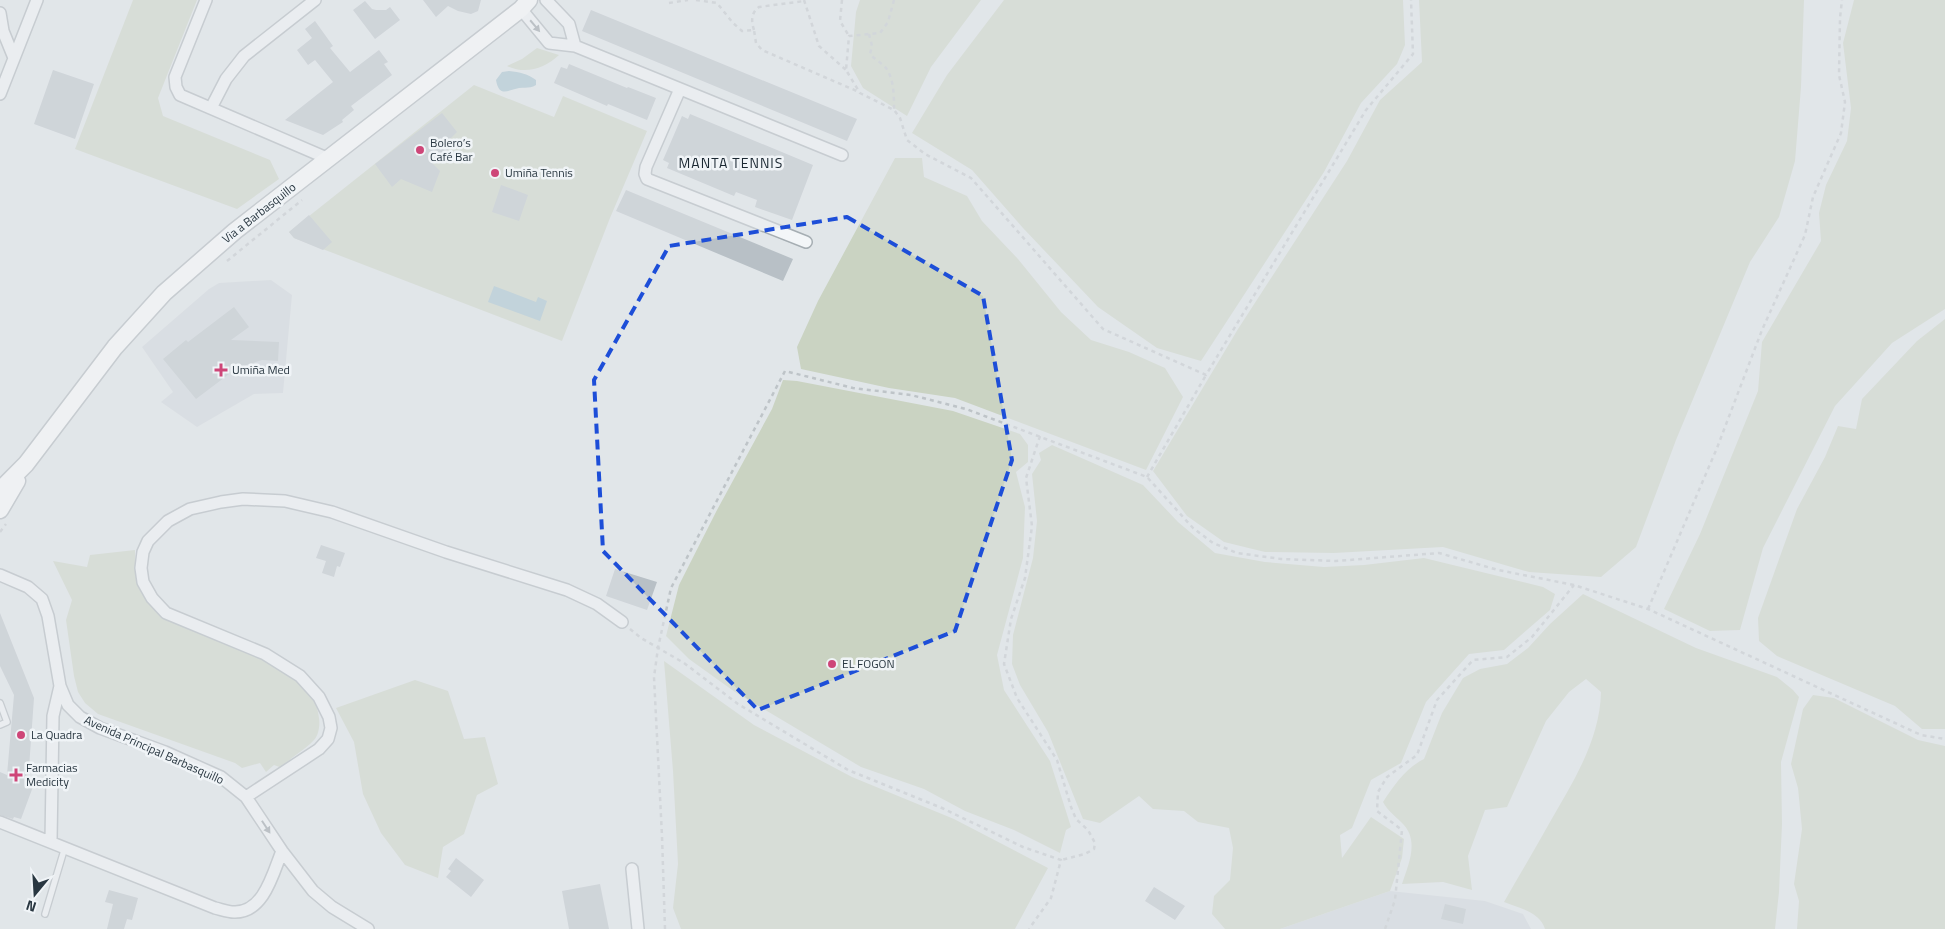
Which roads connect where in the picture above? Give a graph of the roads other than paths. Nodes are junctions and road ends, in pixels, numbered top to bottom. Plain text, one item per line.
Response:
1 (37, 0) edge
2 (206, 0) edge
3 (315, 0) edge
4 (546, 0) edge
5 (525, 4) edge
6 (0, 13) edge
7 (575, 46) junction
8 (14, 58) junction
9 (680, 89) junction
10 (0, 94) edge
11 (211, 108) junction
12 (842, 155) dead end
13 (329, 159) junction
14 (806, 242) dead end
15 (26, 464) junction
16 (0, 490) edge
17 (0, 510) edge
18 (0, 576) edge
19 (622, 622) dead end
20 (60, 686) junction
21 (0, 704) edge
22 (0, 725) edge
23 (246, 797) junction
24 (0, 822) edge
25 (51, 841) junction
26 (65, 847) junction
27 (282, 851) junction
28 (632, 869) dead end
29 (44, 914) dead end
30 (368, 929) edge
31 (638, 929) edge

1 - 8 street
2 - 11 street
3 - 11 street
4 - 7 street
5 -> 7 street
5 - 13 main road, Via a Barbasquillo
6 - 8 street
7 - 9 street
8 - 10 street
9 - 12 street
9 - 14 street
11 - 13 street
13 - 15 main road, Via a Barbasquillo
15 - 16 main road, Via a Barbasquillo
15 - 17 main road, Via a Barbasquillo
18 - 20 street, Avenida Principal Barbasquillo
19 - 23 street
20 - 23 street, Avenida Principal Barbasquillo
20 - 25 street
21 - 22 lane
23 -> 27 street, Avenida Principal Barbasquillo
24 - 25 street
25 - 26 street
26 - 27 street
26 - 29 lane
27 - 30 street, Avenida Principal Barbasquillo
28 - 31 street

